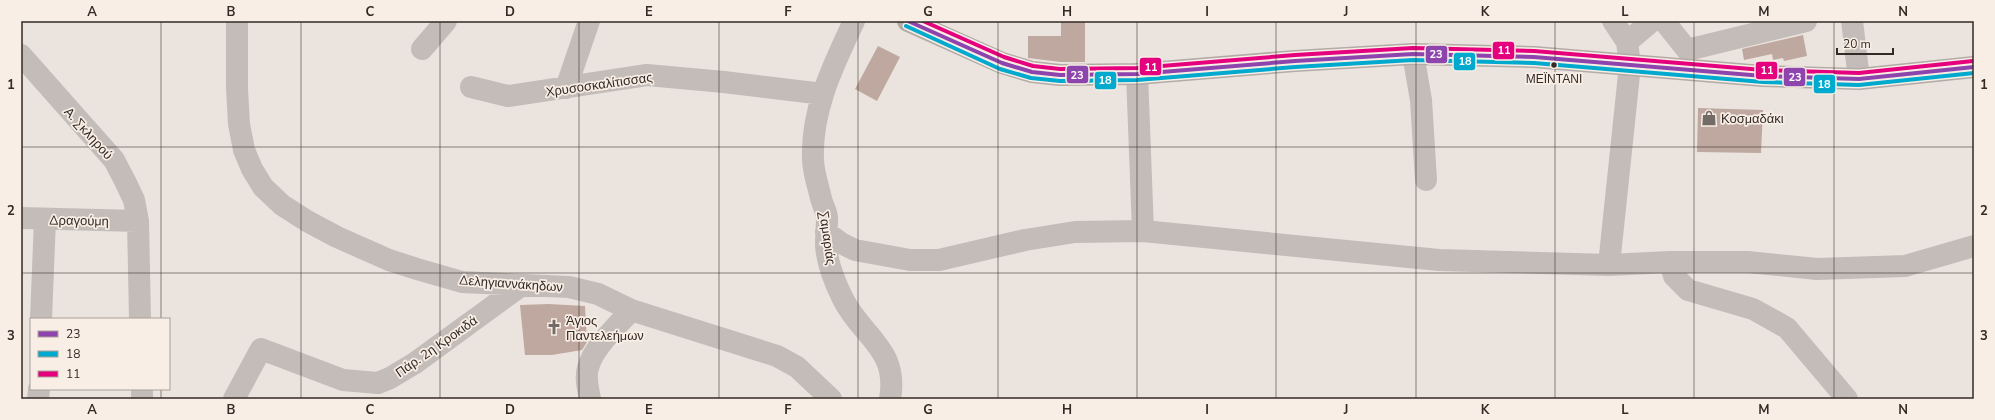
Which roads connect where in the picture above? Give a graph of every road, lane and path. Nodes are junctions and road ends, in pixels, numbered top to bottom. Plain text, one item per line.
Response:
1 (237, 21) edge
2 (446, 21) edge
3 (590, 21) edge
4 (854, 21) edge
5 (908, 21) edge
6 (1612, 21) edge
7 (1652, 21) edge
8 (1664, 21) edge
9 (1806, 21) edge
10 (1852, 21) edge
11 (1627, 42) junction
12 (422, 49) dead end
13 (1413, 54) junction
14 (21, 55) edge
15 (1630, 65) junction
16 (1974, 67) edge
17 (1137, 74) junction
18 (1859, 79) junction
19 (471, 87) dead end
20 (566, 88) junction
21 (823, 94) junction
22 (1426, 180) dead end
23 (21, 218) edge
24 (46, 219) junction
25 (138, 221) junction
26 (1143, 231) junction
27 (826, 232) junction
28 (1974, 246) edge
29 (1670, 262) junction
30 (1609, 265) junction
31 (522, 285) junction
32 (632, 310) junction
33 (41, 318) edge
34 (140, 318) edge
35 (234, 399) edge
36 (590, 399) edge
37 (831, 399) edge
38 (890, 399) edge
39 (1847, 399) edge

1 - 31 street, Δεληγιαννάκηδων
2 - 12 street
3 - 20 street
4 - 21 street, Σαμαριάς
5 - 17 main road
6 - 11 street
7 - 11 street
8 - 9 street
10 - 18 street
11 - 15 street
13 - 15 main road
13 - 17 main road
13 - 22 street
14 - 25 street, Α. Σκληρού
15 - 18 main road
15 - 30 street
16 - 18 main road
17 - 26 street
19 - 20 street, Χρυσοσκαλίτισσας
20 - 21 street, Χρυσοσκαλίτισσας
21 - 27 street, Σαμαριάς
23 - 24 street, Δραγούμη
24 - 25 street, Δραγούμη
24 - 33 street
25 - 34 street, Α. Σκληρού
26 - 27 street
26 - 30 street
27 - 38 street, Σαμαριάς
28 - 29 street
29 - 30 street
29 - 39 street
31 - 32 street, Δεληγιαννάκηδων
31 - 35 street, Πάρ. 2η Κροκιδά
32 - 36 street
32 - 37 street, Δεληγιαννάκηδων

